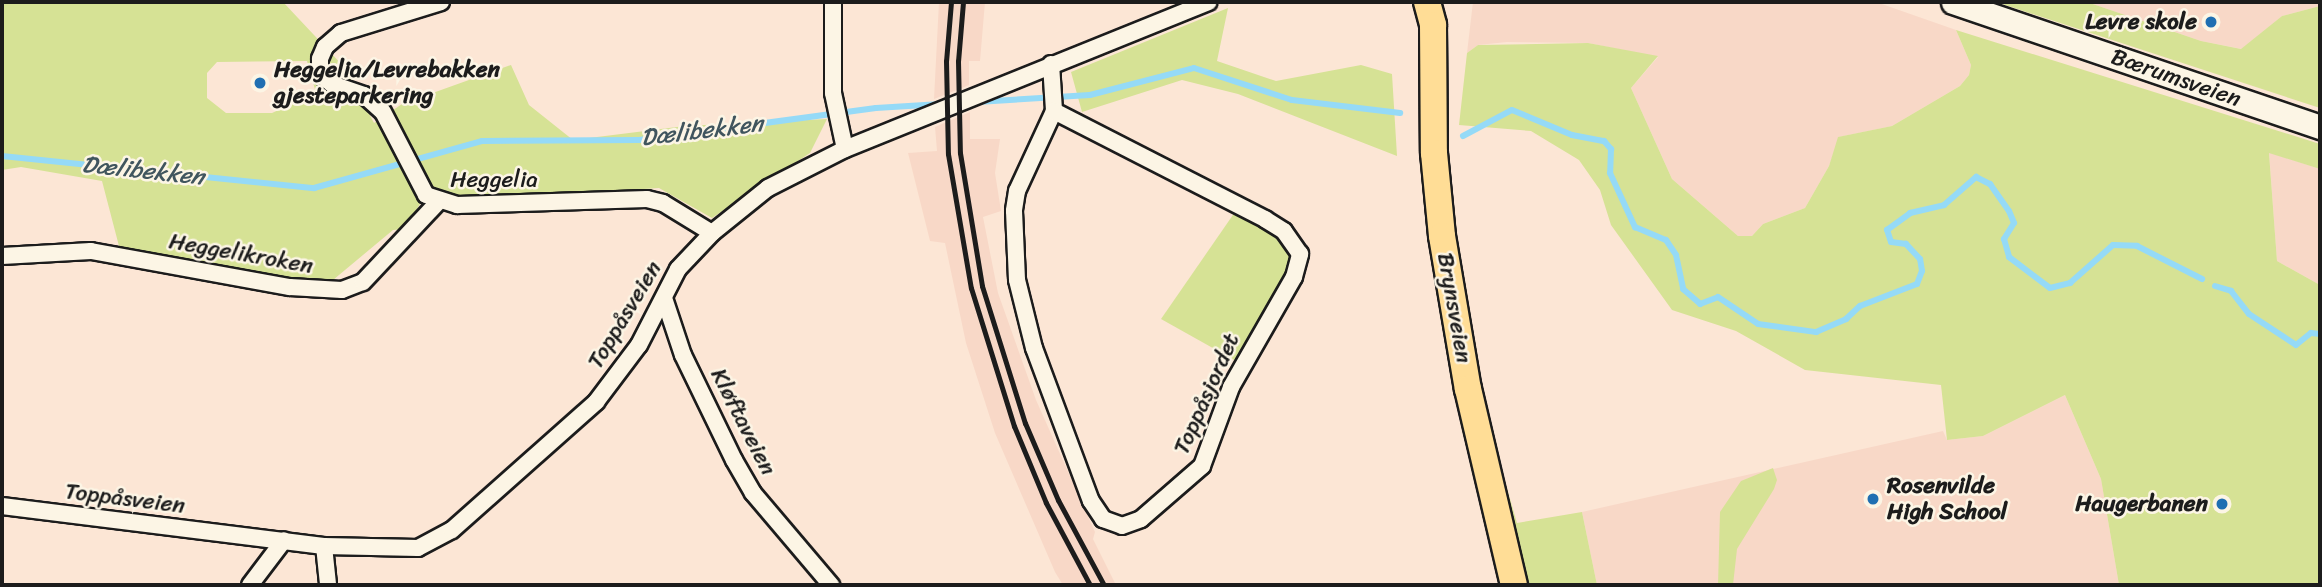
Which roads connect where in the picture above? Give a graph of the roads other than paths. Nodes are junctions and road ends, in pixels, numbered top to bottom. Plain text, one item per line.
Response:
1 (441, 2) edge
2 (833, 2) edge
3 (1208, 2) edge
4 (1952, 2) edge
5 (1433, 10) edge
6 (1051, 64) junction
7 (1054, 111) junction
8 (2320, 127) edge
9 (845, 149) junction
10 (432, 199) junction
11 (712, 233) junction
12 (2, 256) edge
13 (664, 298) junction
14 (2, 506) edge
15 (284, 540) junction
16 (324, 546) junction
17 (250, 585) edge
18 (328, 585) edge
19 (831, 585) edge
20 (1514, 585) edge

1 - 10 street, Heggelia
2 - 9 street
3 - 6 street, Toppåsveien
4 - 8 main road, Bærumsveien
5 - 20 main road, Brynsveien
6 - 7 street, Toppåsjordet
6 - 9 street, Toppåsveien
7 - 7 street, Toppåsjordet
9 - 11 street, Toppåsveien
10 - 11 street, Heggelia
10 - 12 street, Heggelikroken
11 - 13 street, Toppåsveien
13 - 16 street, Toppåsveien
13 - 19 street, Kløftaveien
14 - 15 street, Toppåsveien
15 - 16 street, Toppåsveien
15 - 17 street
16 - 18 street

